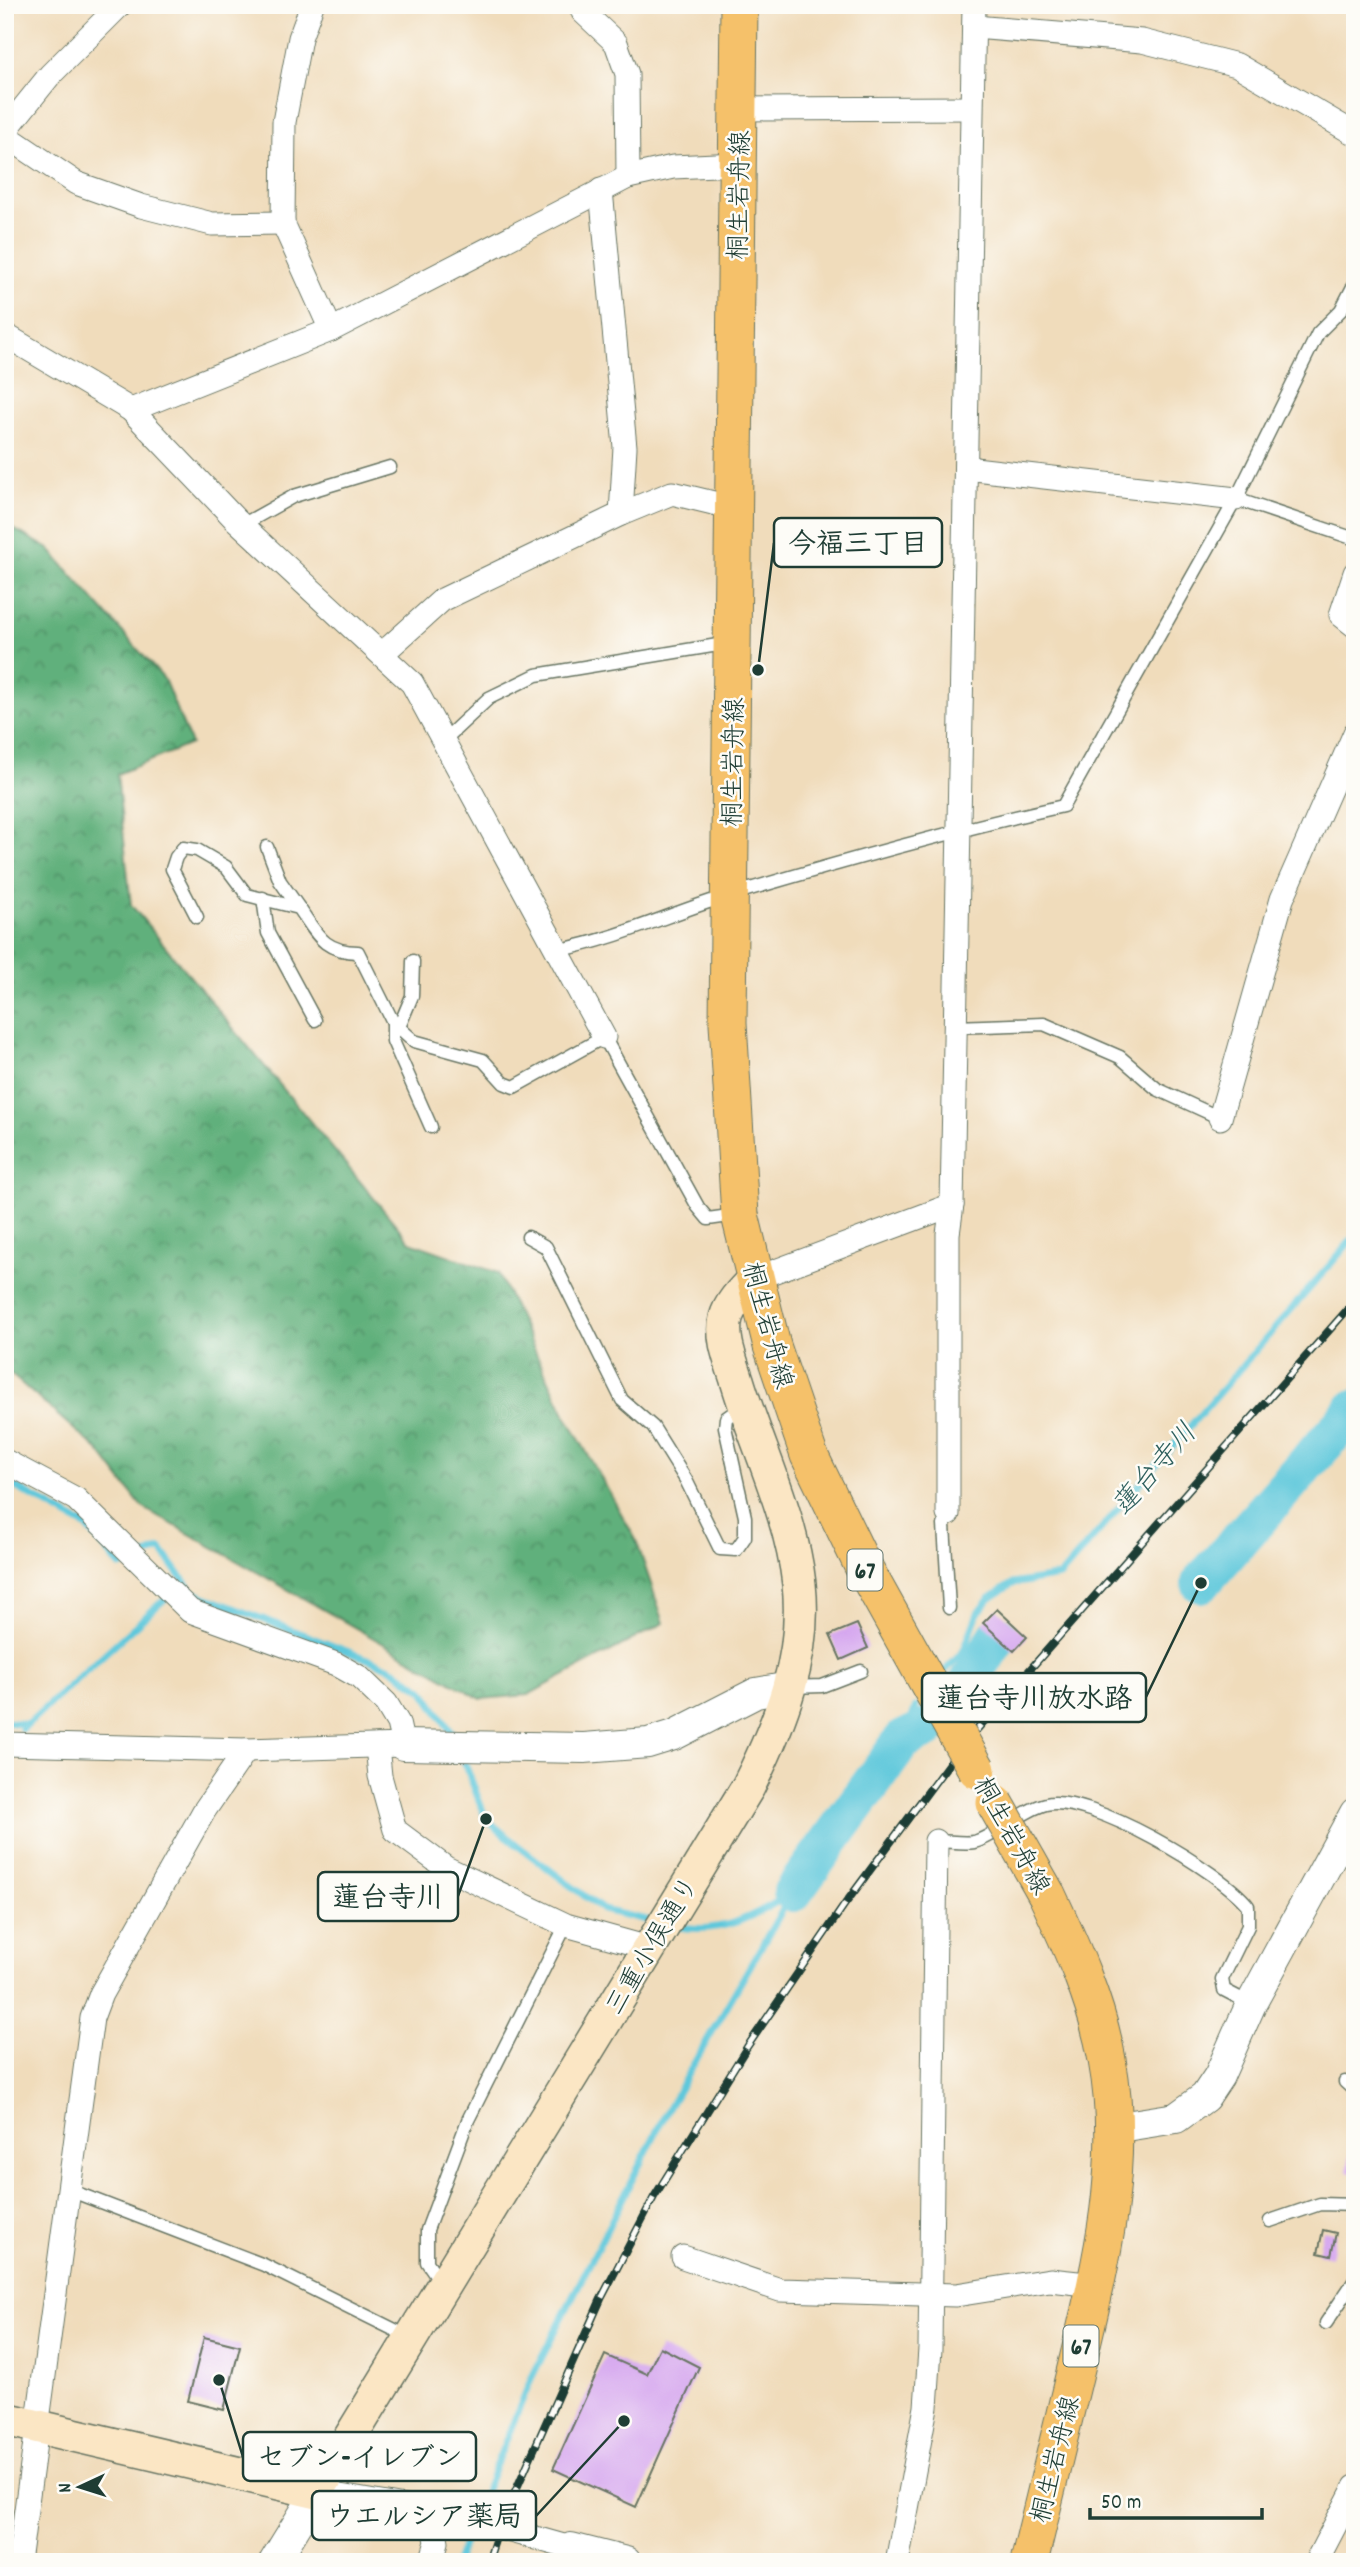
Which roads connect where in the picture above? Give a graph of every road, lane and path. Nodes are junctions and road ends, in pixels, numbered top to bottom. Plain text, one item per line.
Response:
1 (312, 5) edge
2 (580, 5) edge
3 (739, 5) edge
4 (119, 6) edge
5 (974, 16) edge
6 (971, 108) junction
7 (739, 109) junction
8 (5, 133) edge
9 (1355, 134) edge
10 (737, 164) junction
11 (628, 177) junction
12 (601, 190) junction
13 (283, 223) junction
14 (1355, 283) edge
15 (331, 330) junction
16 (5, 335) edge
17 (131, 410) junction
18 (390, 467) dead end
19 (966, 468) junction
20 (1236, 499) junction
21 (734, 508) junction
22 (621, 514) junction
23 (242, 525) junction
24 (1355, 539) edge
25 (1355, 573) edge
26 (1355, 626) edge
27 (734, 642) junction
28 (382, 654) junction
29 (1355, 733) edge
30 (444, 740) junction
31 (1347, 770) edge
32 (959, 830) junction
33 (267, 847) dead end
34 (730, 895) junction
35 (263, 898) junction
36 (299, 908) junction
37 (197, 917) dead end
38 (559, 950) junction
39 (413, 961) dead end
40 (315, 1020) dead end
41 (396, 1024) junction
42 (956, 1027) junction
43 (604, 1037) junction
44 (1220, 1118) joint
45 (430, 1127) dead end
46 (951, 1205) junction
47 (740, 1215) junction
48 (528, 1237) dead end
49 (754, 1279) junction
50 (744, 1405) junction
51 (5, 1461) edge
52 (948, 1514) joint
53 (948, 1608) dead end
54 (861, 1671) dead end
55 (790, 1687) junction
56 (5, 1744) edge
57 (390, 1746) junction
58 (246, 1750) junction
59 (1355, 1813) edge
60 (936, 1841) joint
61 (566, 1926) junction
62 (653, 1942) junction
63 (1251, 2004) junction
64 (1113, 2128) junction
65 (69, 2190) junction
66 (1355, 2205) edge
67 (1270, 2221) dead end
68 (683, 2257) dead end
69 (1355, 2280) edge
70 (443, 2284) junction
71 (1096, 2285) junction
72 (931, 2294) junction
73 (1326, 2323) dead end
74 (413, 2339) junction
75 (21, 2422) edge
76 (1355, 2487) edge
77 (317, 2492) junction
78 (432, 2512) junction
79 (571, 2548) joint
80 (19, 2562) edge
81 (274, 2562) edge
82 (431, 2562) edge
83 (626, 2562) edge
84 (897, 2562) edge
85 (1029, 2562) edge
86 (1316, 2562) edge

1 - 13 street
2 - 11 street
3 - 7 main road, 桐生岩舟線 / 67
4 - 8 street
5 - 6 street
5 - 9 street
6 - 7 street
6 - 19 street
7 - 10 main road, 桐生岩舟線 / 67
8 - 13 street
10 - 11 street
10 - 21 main road, 桐生岩舟線 / 67
11 - 12 street
12 - 15 street
12 - 22 street
13 - 15 street
14 - 20 lane
15 - 17 street
16 - 17 street
17 - 23 street
18 - 23 lane
19 - 20 street
19 - 32 street
20 - 24 lane
20 - 32 lane
21 - 22 street
21 - 27 main road, 桐生岩舟線 / 67
22 - 28 street
23 - 28 street
25 - 26 street
27 - 30 lane
27 - 34 main road, 桐生岩舟線 / 67
28 - 30 street
29 - 31 street
30 - 38 street
31 - 44 street
32 - 34 lane
32 - 42 street
33 - 36 lane
34 - 38 lane
34 - 47 main road, 桐生岩舟線 / 67
35 - 36 lane
35 - 37 lane
35 - 40 lane
36 - 41 lane
38 - 43 street
39 - 41 lane
41 - 43 lane
41 - 45 lane
42 - 44 lane
42 - 46 street
43 - 47 lane
46 - 49 street
46 - 52 street
47 - 49 main road, 桐生岩舟線 / 67
48 - 50 lane
49 - 50 main road, 三重小俣通り
49 - 64 main road, 桐生岩舟線 / 67, bridge
50 - 55 main road, 三重小俣通り
51 - 57 street
52 - 53 lane
54 - 55 lane
55 - 57 street
55 - 62 main road, 三重小俣通り
56 - 58 street
57 - 58 street
57 - 61 street
58 - 65 street
59 - 63 street
60 - 63 lane
60 - 72 street
61 - 62 street
61 - 70 lane
62 - 70 main road, 三重小俣通り
63 - 64 street
64 - 71 main road, 桐生岩舟線 / 67
65 - 74 lane
65 - 75 street
66 - 67 lane
68 - 72 street
69 - 73 lane
70 - 74 main road, 三重小俣通り
71 - 72 street
71 - 85 main road, 桐生岩舟線 / 67
72 - 84 street
74 - 77 main road, 三重小俣通り
75 - 77 main road
75 - 80 street
76 - 86 street
77 - 78 street
77 - 81 street, 三重小俣通り
78 - 79 street
78 - 82 street
79 - 83 street

